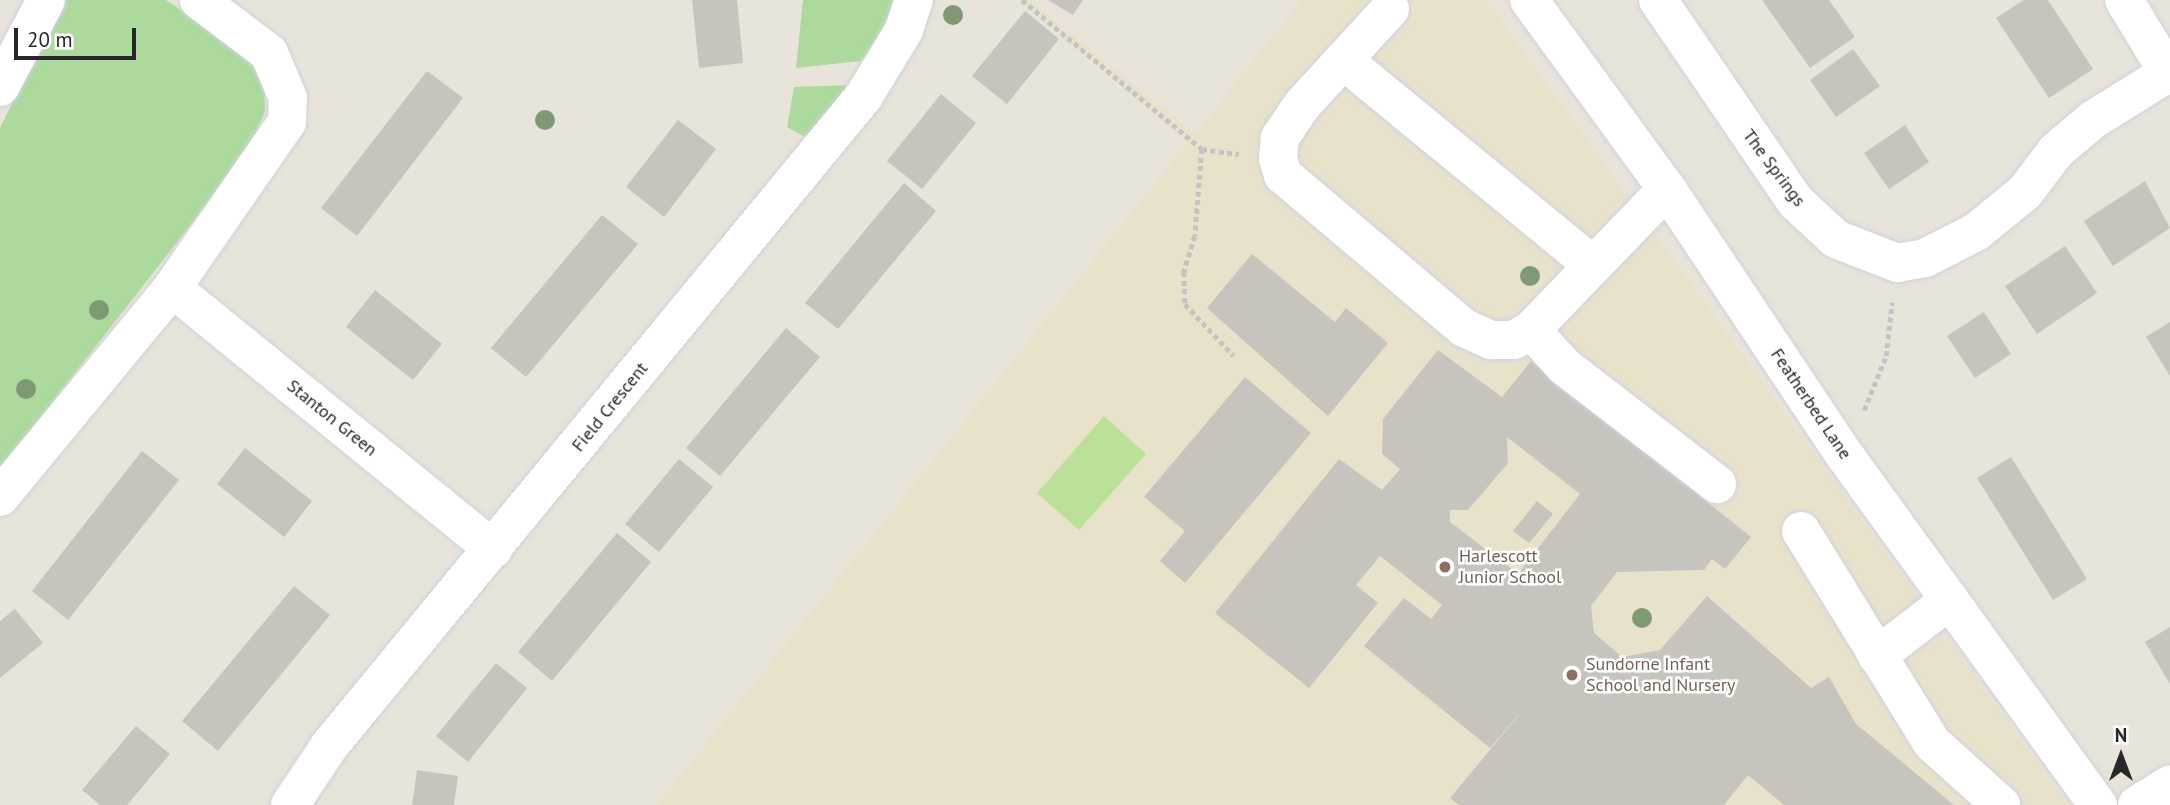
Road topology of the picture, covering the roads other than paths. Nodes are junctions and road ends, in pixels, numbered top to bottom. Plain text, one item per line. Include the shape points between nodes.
1 (46, 0) edge
2 (199, 0) edge
3 (914, 0) edge
4 (1529, 0) edge
5 (1658, 0) edge
6 (2124, 0) edge
7 (1390, 9) dead end
8 (1343, 60) junction
9 (2169, 74) edge
10 (0, 87) edge
11 (1667, 190) junction
12 (1591, 264) junction
13 (172, 288) junction
14 (1531, 330) junction
15 (1717, 484) dead end
16 (0, 497) edge
17 (1801, 531) dead end
18 (493, 549) junction
19 (1950, 600) junction
20 (1877, 656) junction
21 (2170, 784) edge
22 (2085, 800) edge
23 (290, 805) edge
24 (2001, 805) edge
25 (2137, 805) edge

1 - 10 street
2 - 13 street via 270,53 288,98 287,122
3 - 18 street, Field Crescent via 904,30 864,96
4 - 11 street, Featherbed Lane
5 - 9 street, The Springs via 1796,202 1836,239 1897,263 1925,258 1976,232 2025,192 2057,150 2085,127
6 - 9 street
7 - 8 street
8 - 12 street
8 - 14 street via 1280,138 1283,174 1464,328 1491,340 1514,340
11 - 12 street
11 - 19 street, Featherbed Lane via 1846,457
12 - 14 street
13 - 16 street
13 - 18 street, Stanton Green
14 - 15 street via 1566,367
17 - 20 street
18 - 23 street, Field Crescent via 330,745
19 - 20 street
19 - 22 street, Featherbed Lane
20 - 24 street via 1932,743
21 - 25 street

